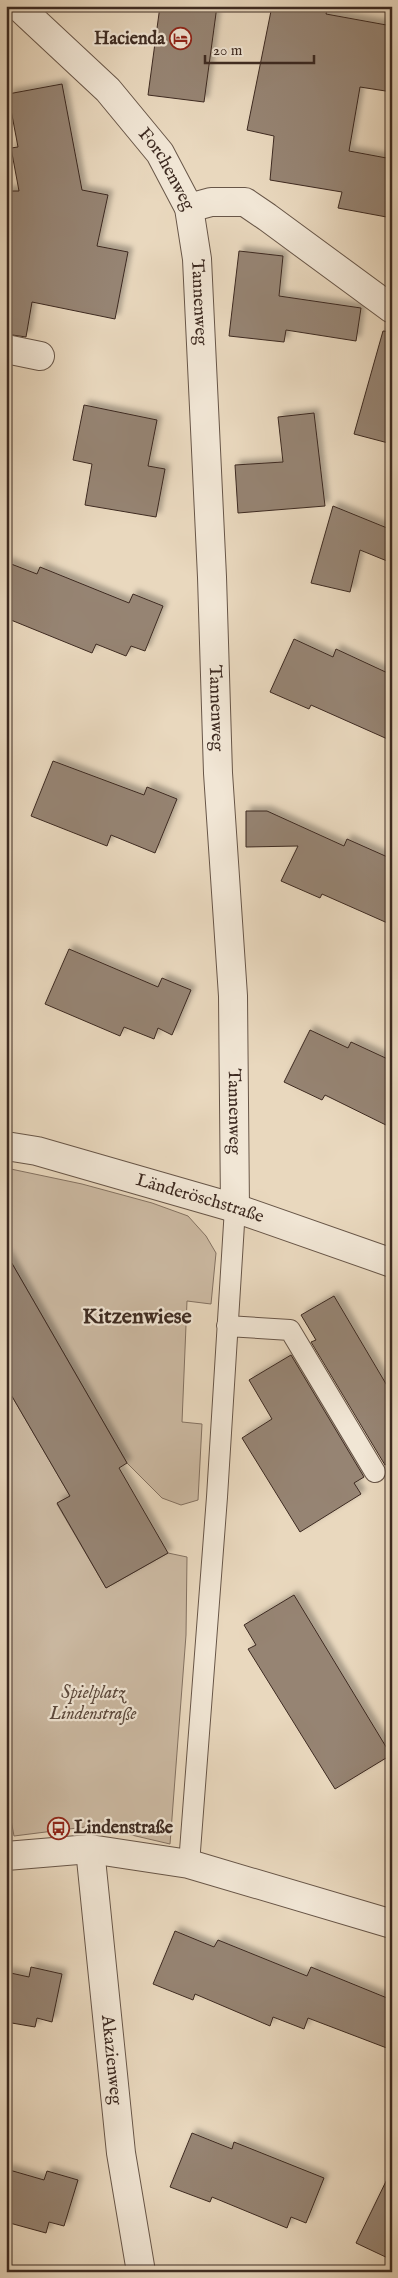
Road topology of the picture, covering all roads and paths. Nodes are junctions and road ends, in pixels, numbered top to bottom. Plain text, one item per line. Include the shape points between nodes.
1 (18, 6) edge
2 (189, 208) junction
3 (392, 309) edge
4 (6, 349) edge
5 (40, 356) dead end
6 (6, 1146) edge
7 (235, 1208) junction
8 (392, 1263) edge
9 (227, 1326) junction
10 (375, 1472) dead end
11 (90, 1849) junction
12 (6, 1856) edge
13 (189, 1864) junction
14 (392, 1924) edge
15 (141, 2272) edge

1 - 2 street, Forchenweg via 108,90 160,153
2 - 3 street, Forchenweg via 211,202 245,202
2 - 7 street, Tannenweg via 197,259 218,773 233,996
4 - 5 street
6 - 7 street, Länderöschstraße via 37,1151
7 - 8 street, Länderöschstraße
7 - 9 lane
9 - 10 lane via 290,1330
9 - 13 lane via 217,1506
11 - 12 street
11 - 13 street
11 - 15 street, Akazienweg via 121,2153
13 - 14 street

